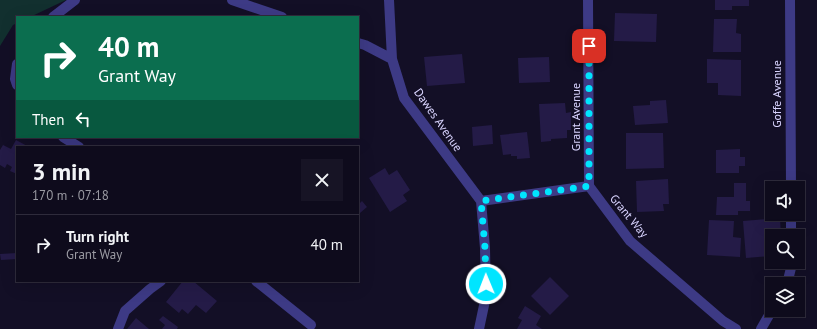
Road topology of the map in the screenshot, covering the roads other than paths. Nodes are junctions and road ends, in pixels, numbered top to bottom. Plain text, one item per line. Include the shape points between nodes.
1 (75, 0) edge
2 (232, 0) edge
3 (389, 0) edge
4 (588, 0) edge
5 (790, 0) edge
6 (54, 16) edge
7 (279, 16) edge
8 (359, 43) edge
9 (392, 59) junction
10 (65, 138) edge
11 (77, 146) edge
12 (791, 181) edge
13 (589, 186) junction
14 (481, 201) junction
15 (257, 282) edge
16 (149, 285) edge
17 (768, 317) edge
18 (311, 325) dead end
19 (118, 329) edge
20 (479, 329) edge
21 (736, 329) edge
22 (761, 329) edge

1 - 6 street
2 - 7 street
3 - 9 street, Dawes Avenue
4 - 13 street, Grant Avenue
5 - 12 street, Goffe Avenue
8 - 9 street
9 - 14 street, Dawes Avenue via 404,98
10 - 11 street
13 - 14 street
13 - 21 street, Grant Way via 630,240 723,321
14 - 20 street via 486,296
15 - 18 street
16 - 19 street via 125,311
17 - 22 street

